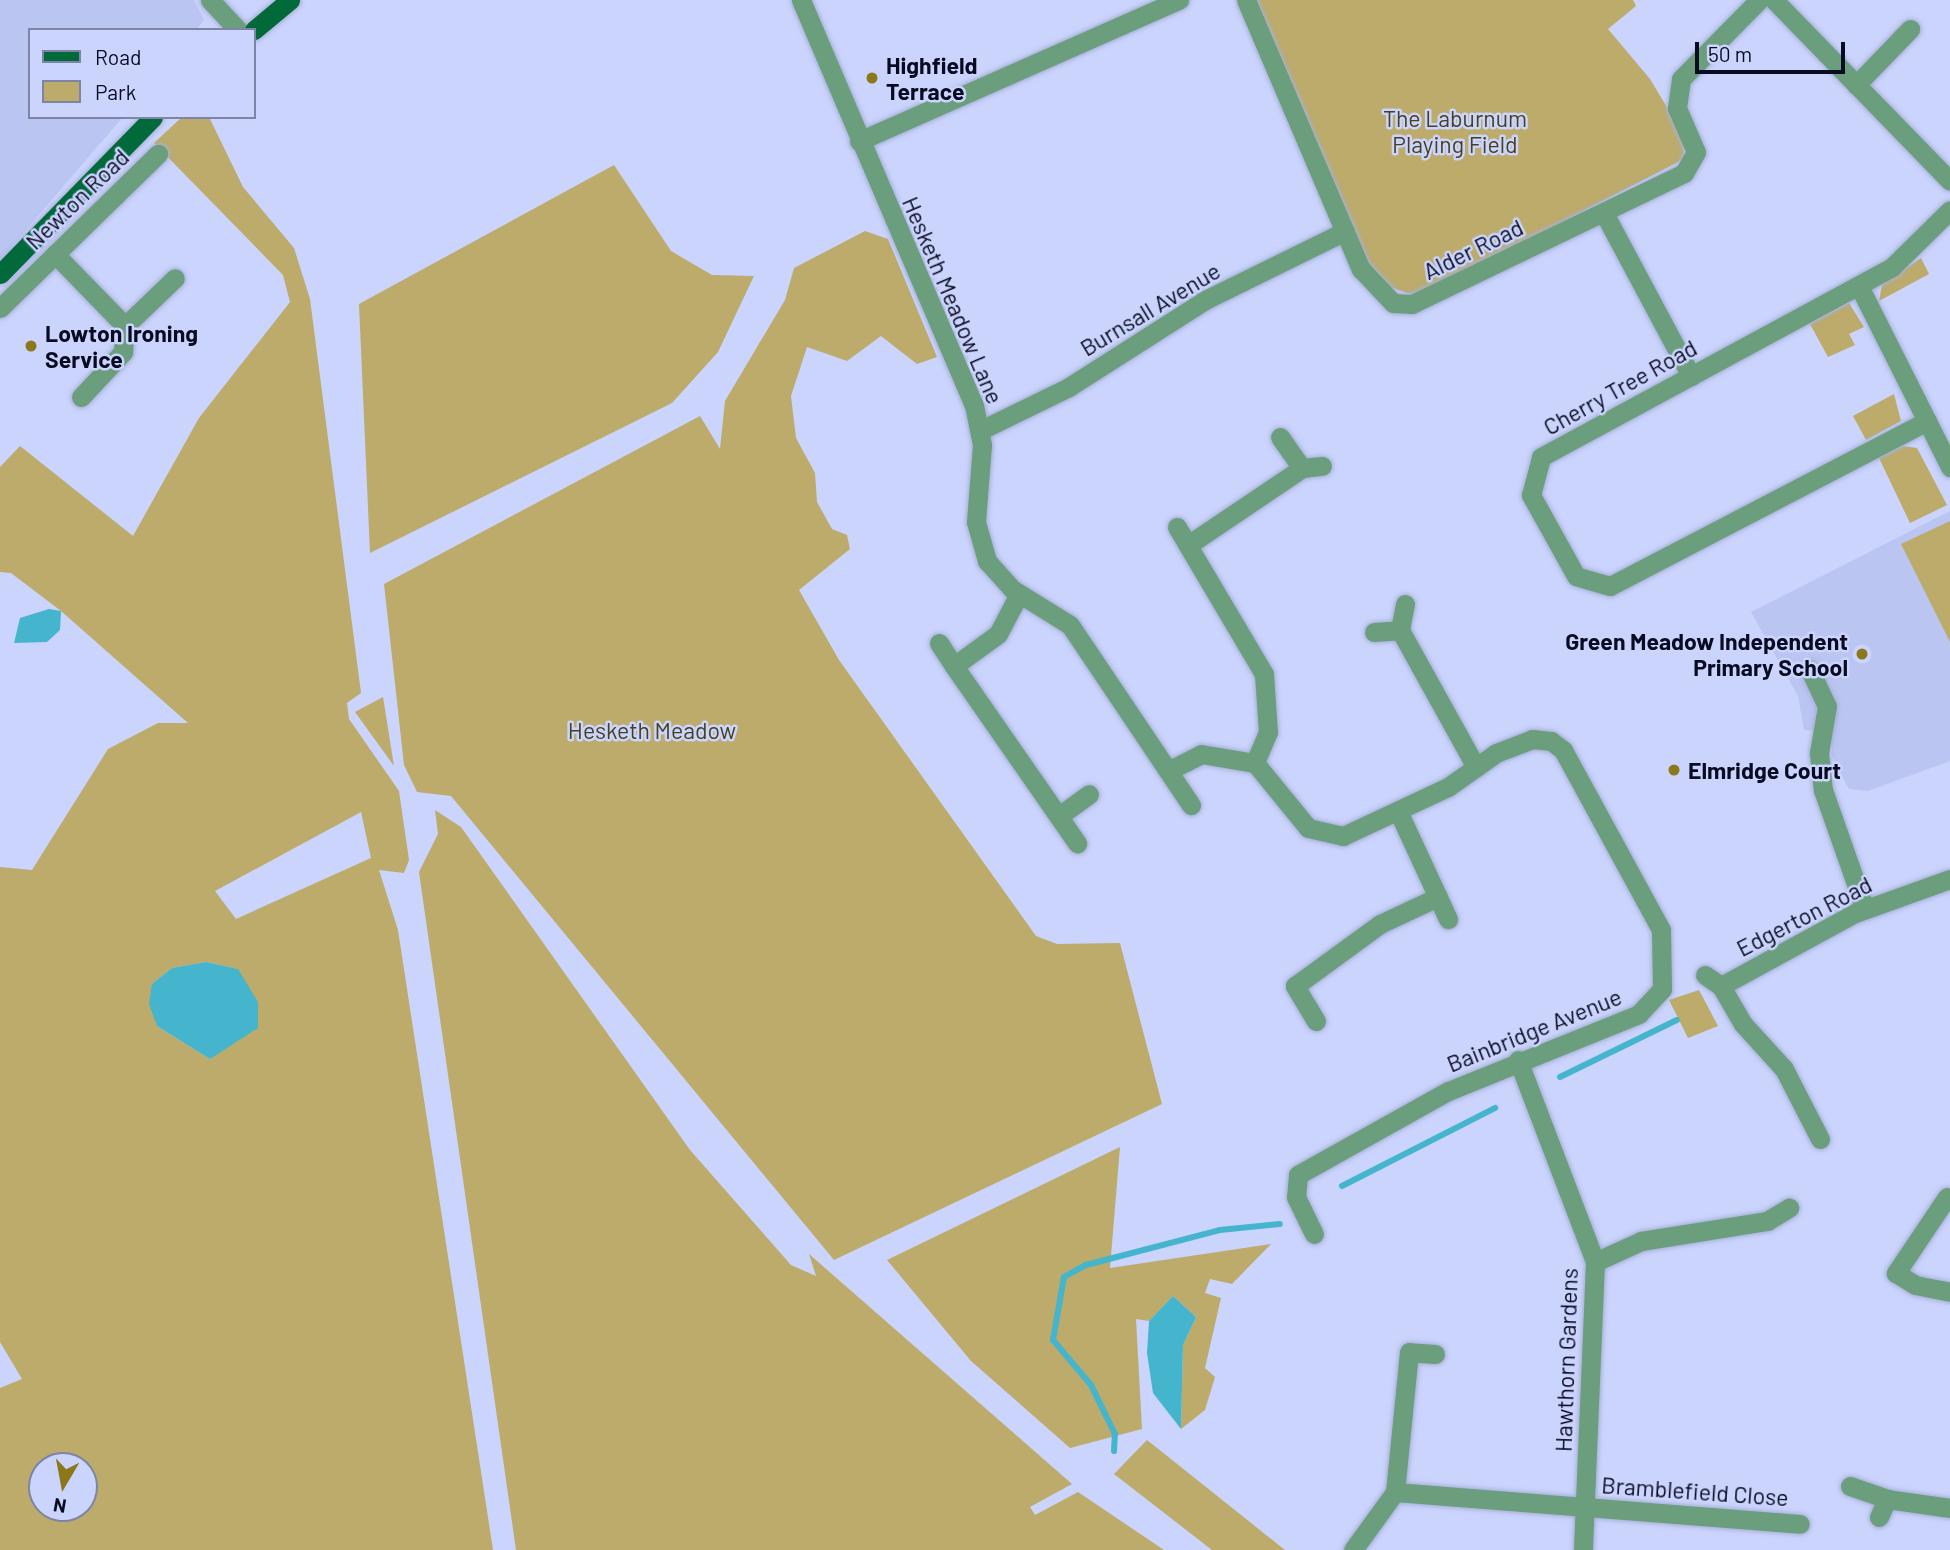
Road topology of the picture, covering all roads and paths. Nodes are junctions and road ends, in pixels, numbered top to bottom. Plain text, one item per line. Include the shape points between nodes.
1 (210, 0) edge
2 (290, 0) edge
3 (801, 0) edge
4 (1179, 0) edge
5 (1246, 0) edge
6 (1759, 0) edge
7 (1774, 0) edge
8 (236, 28) edge
9 (256, 28) edge
10 (1909, 29) dead end
11 (1856, 85) junction
12 (151, 119) edge
13 (859, 141) junction
14 (158, 154) dead end
15 (1950, 181) edge
16 (1950, 210) edge
17 (1604, 213) junction
18 (1345, 231) junction
19 (55, 254) junction
20 (0, 274) edge
21 (175, 278) dead end
22 (1859, 286) junction
23 (0, 308) edge
24 (125, 326) junction
25 (1691, 376) junction
26 (81, 397) dead end
27 (1927, 421) junction
28 (981, 430) junction
29 (1280, 437) dead end
30 (1950, 467) edge
31 (1177, 527) dead end
32 (1188, 545) junction
33 (1019, 594) junction
34 (1405, 604) dead end
35 (1400, 630) junction
36 (1374, 632) dead end
37 (939, 643) dead end
38 (954, 666) junction
39 (1810, 670) dead end
40 (1255, 763) junction
41 (1476, 767) junction
42 (1168, 771) junction
43 (1089, 794) dead end
44 (1191, 804) dead end
45 (1399, 813) junction
46 (1059, 816) junction
47 (1077, 843) dead end
48 (1950, 879) edge
49 (1438, 897) junction
50 (1865, 909) junction
51 (1448, 919) dead end
52 (1316, 1021) dead end
53 (1518, 1060) junction
54 (1820, 1139) dead end
55 (1947, 1197) dead end
56 (1789, 1208) dead end
57 (1314, 1234) dead end
58 (1595, 1262) junction
59 (1950, 1292) edge
60 (1435, 1354) dead end
61 (1850, 1486) dead end
62 (1395, 1492) junction
63 (1586, 1507) junction
64 (1950, 1507) edge
65 (1800, 1524) dead end
66 (1353, 1550) edge
67 (1583, 1550) edge

1 - 8 street
2 - 9 main road
3 - 13 street, Hesketh Meadow Lane
4 - 13 street
5 - 18 street, Alder Road
6 - 17 street, Alder Road via 1678,88 1676,108 1695,141 1693,163
7 - 11 street
10 - 11 street
11 - 15 street
12 - 20 main road, Newton Road
13 - 28 street, Hesketh Meadow Lane
14 - 19 street, Newton Road
16 - 22 street, Cherry Tree Road via 1912,251
17 - 18 street, Alder Road via 1412,304 1393,303 1377,292
17 - 25 street
18 - 28 street, Burnsall Avenue via 1205,300 1069,387
19 - 23 street, Newton Road
19 - 24 street
21 - 24 street
22 - 25 street, Cherry Tree Road
22 - 27 street
24 - 26 street via 123,352
25 - 27 street, Cherry Tree Road via 1541,457 1534,469 1531,495 1586,583 1610,586
27 - 30 street
28 - 33 street, Hesketh Meadow Lane via 977,535 995,573
29 - 32 street via 1312,467
31 - 32 street
32 - 40 street via 1264,674 1268,732
33 - 38 street via 998,634
33 - 42 street, Hesketh Meadow Lane via 1070,625
34 - 35 street
35 - 36 street
35 - 41 street
37 - 38 street
38 - 46 street
39 - 50 street via 1827,706 1819,753 1823,790
40 - 42 street via 1201,754
40 - 45 street, Bainbridge Avenue via 1308,828 1323,836 1361,831
41 - 45 street, Bainbridge Avenue
41 - 53 street, Bainbridge Avenue via 1532,740 1563,750 1647,898 1665,959 1662,989 1639,1014
42 - 44 street, Hesketh Meadow Lane
43 - 46 street
45 - 49 street
46 - 47 street
48 - 50 street, Edgerton Road
49 - 51 street
49 - 52 street via 1380,924 1289,981
50 - 54 street, Edgerton Road via 1713,980 1743,1024 1784,1069
53 - 57 street, Bainbridge Avenue via 1298,1175 1296,1197
53 - 58 street, Hawthorn Gardens
55 - 59 street via 1896,1273 1915,1286
56 - 58 street via 1767,1221 1641,1241
58 - 63 street, Hawthorn Gardens
60 - 62 street via 1409,1352
61 - 64 street via 1883,1508
62 - 63 street, Bramblefield Close
62 - 66 street
63 - 65 street, Bramblefield Close
63 - 67 street, Hawthorn Gardens

